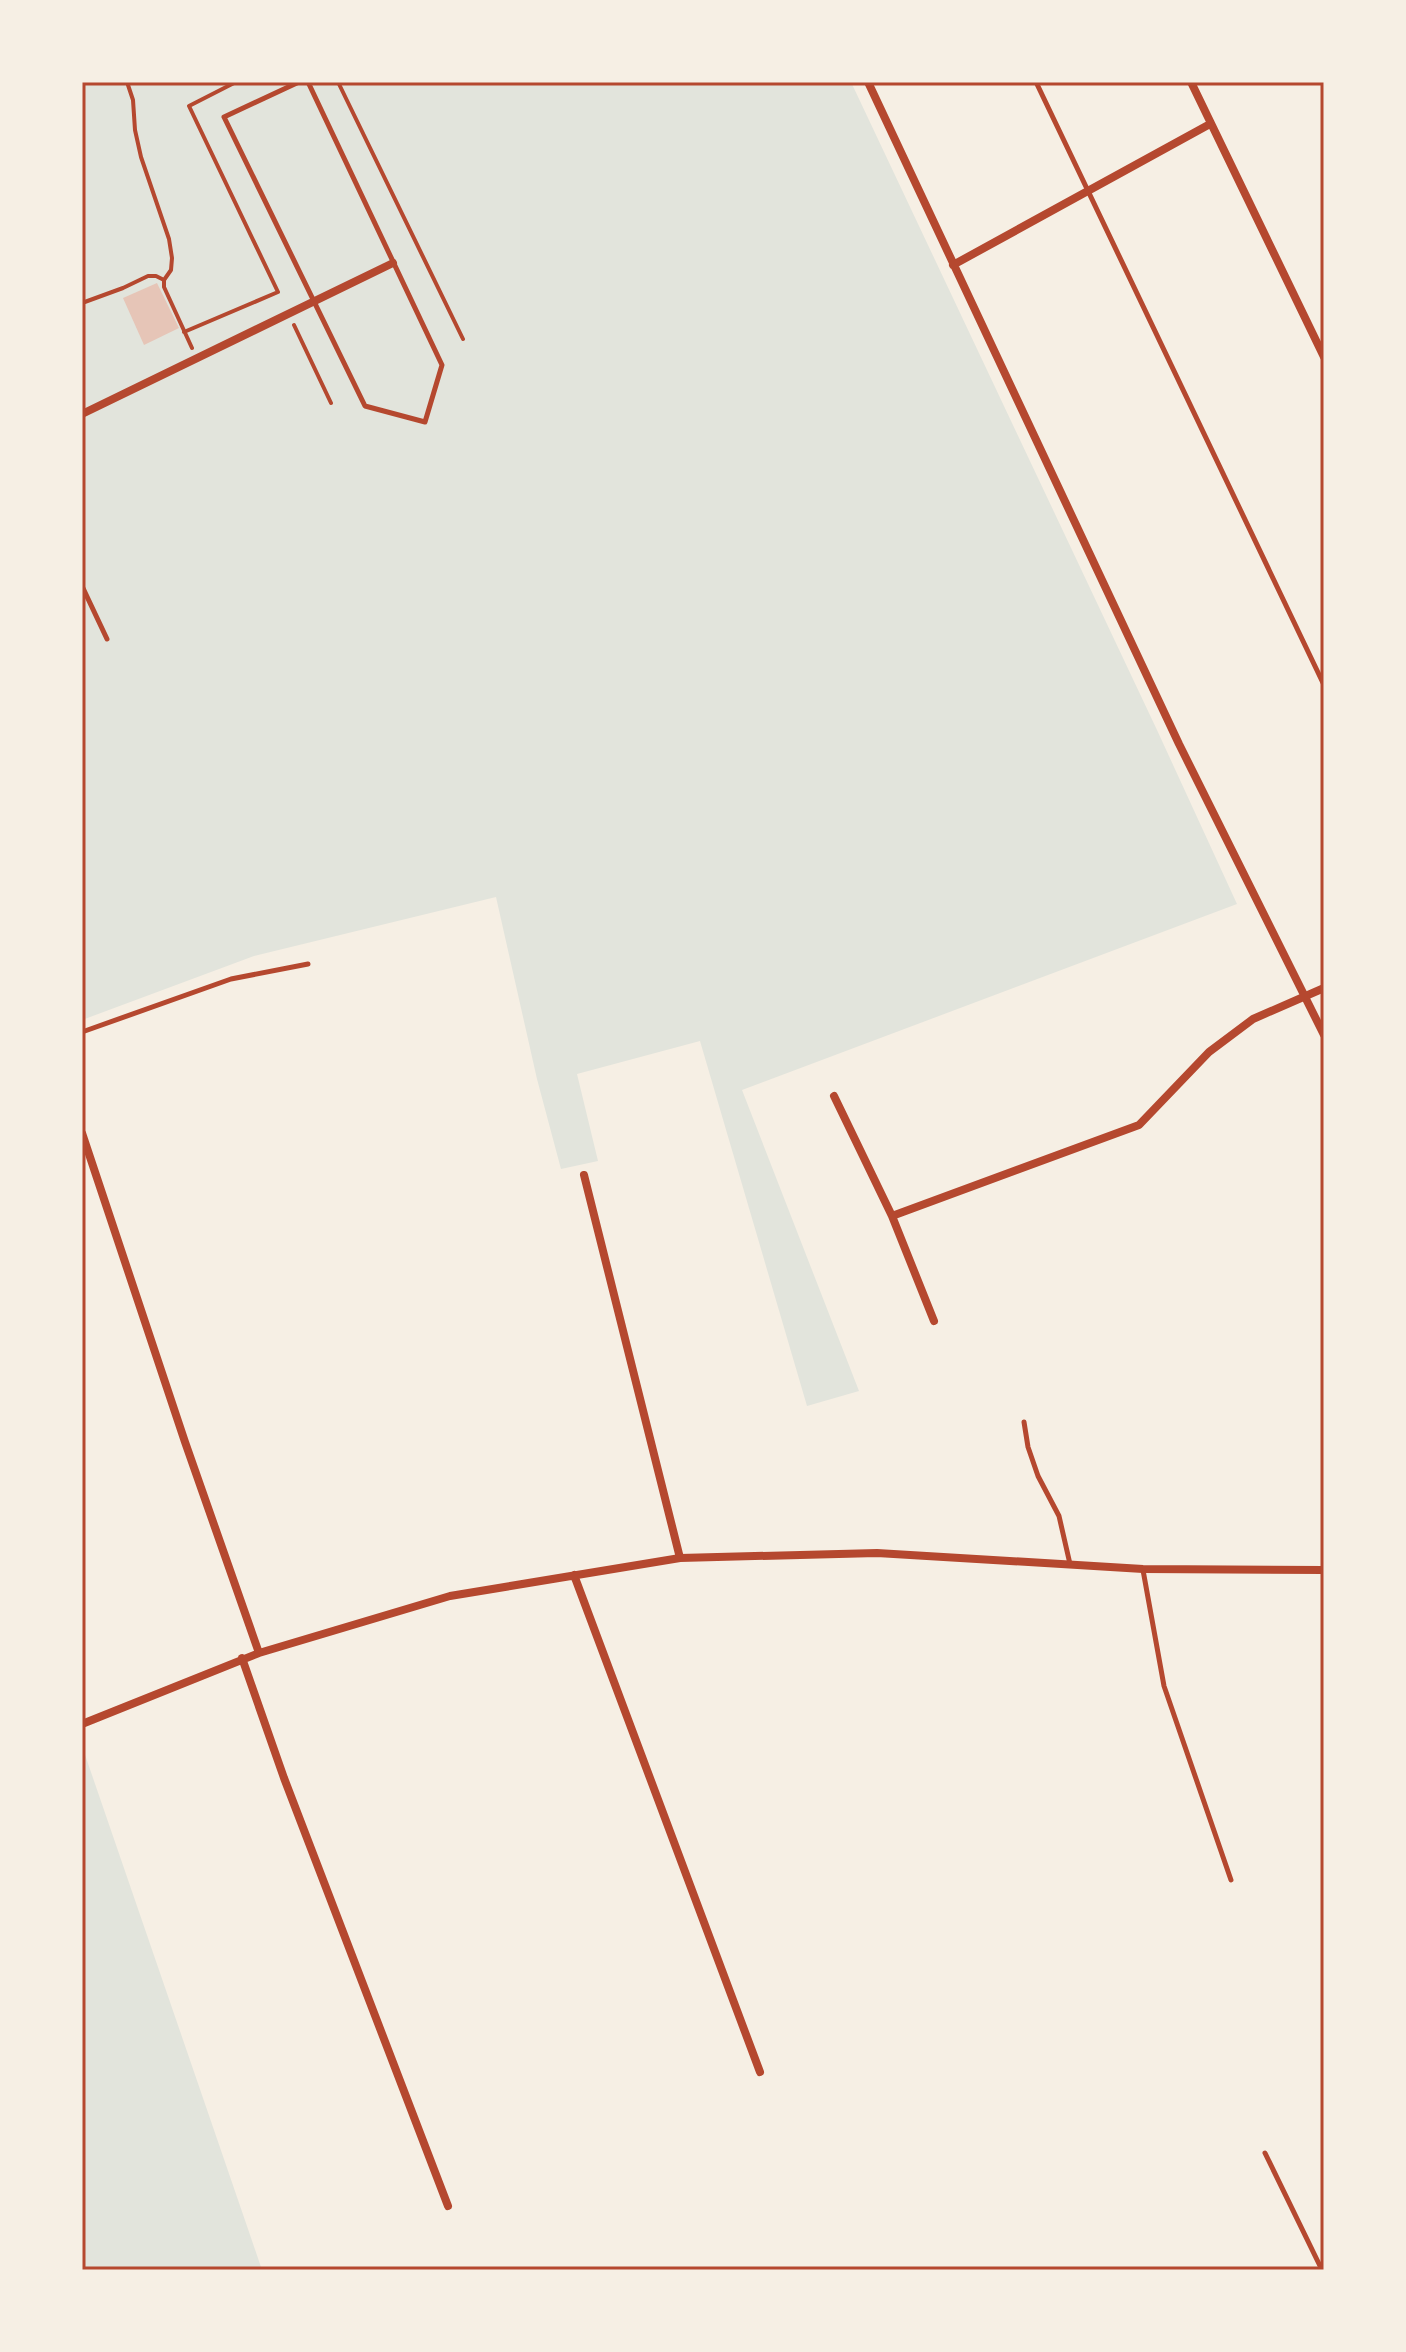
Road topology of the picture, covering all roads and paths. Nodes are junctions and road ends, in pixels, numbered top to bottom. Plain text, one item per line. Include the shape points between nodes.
1 (127, 82) edge
2 (236, 82) edge
3 (299, 82) edge
4 (308, 82) edge
5 (338, 82) edge
6 (868, 82) edge
7 (1036, 82) edge
8 (1191, 82) edge
9 (1210, 124) junction
10 (1088, 191) junction
11 (393, 263) junction
12 (953, 265) junction
13 (164, 280) junction
14 (278, 292) junction
15 (313, 301) junction
16 (82, 303) edge
17 (288, 314) junction
18 (184, 332) junction
19 (463, 339) dead end
20 (1324, 357) edge
21 (196, 358) junction
22 (331, 403) dead end
23 (82, 414) edge
24 (82, 586) edge
25 (107, 639) dead end
26 (1324, 685) edge
27 (308, 964) dead end
28 (1324, 988) edge
29 (1305, 995) junction
30 (82, 1032) edge
31 (1324, 1035) edge
32 (834, 1096) dead end
33 (82, 1133) edge
34 (584, 1175) dead end
35 (892, 1216) junction
36 (934, 1321) dead end
37 (1024, 1422) dead end
38 (680, 1558) junction
39 (1070, 1564) junction
40 (1143, 1569) junction
41 (1324, 1570) edge
42 (574, 1575) junction
43 (259, 1653) junction
44 (242, 1658) junction
45 (82, 1724) edge
46 (1231, 1880) dead end
47 (760, 2072) dead end
48 (1265, 2153) dead end
49 (448, 2206) dead end
50 (1322, 2270) edge

1 - 13 path via 141,157 172,258
2 - 14 path via 189,106
3 - 15 lane via 224,117
4 - 11 lane
5 - 19 path
6 - 12 street
7 - 10 lane
8 - 9 street
9 - 10 street
9 - 20 street
10 - 12 street
10 - 26 lane
11 - 15 street
11 - 15 lane via 442,365 425,422 365,406
12 - 29 street via 1179,744
13 - 16 path via 148,276
13 - 18 path
14 - 17 path
14 - 18 path
15 - 17 street
17 - 21 street
17 - 22 path
18 - 21 path
21 - 23 street
24 - 25 lane
27 - 30 lane via 231,979
28 - 29 street
29 - 31 street
29 - 35 street via 1253,1019 1209,1052 1139,1125
32 - 35 street
33 - 43 street
34 - 38 street
35 - 36 street
37 - 39 lane via 1038,1476 1059,1516
38 - 39 street via 877,1553
38 - 42 street
39 - 40 street
40 - 41 street
40 - 46 lane via 1164,1686
42 - 43 street via 450,1596
42 - 47 street
43 - 44 street
44 - 45 street
44 - 49 street
48 - 50 lane

